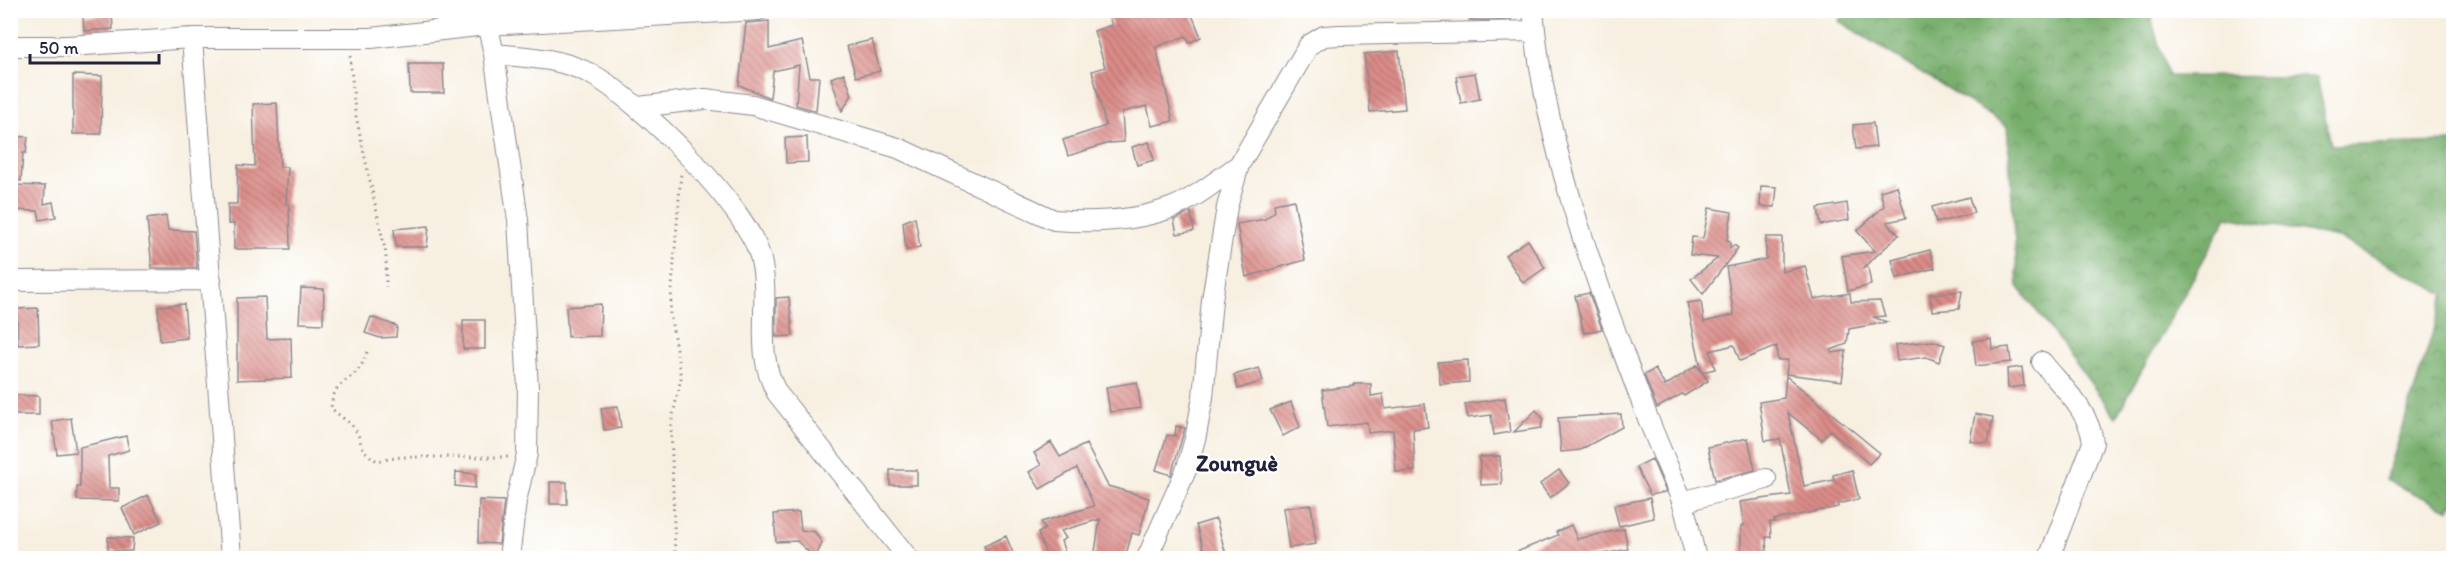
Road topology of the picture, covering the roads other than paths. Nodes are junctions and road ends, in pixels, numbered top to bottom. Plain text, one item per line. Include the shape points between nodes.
1 (759, 10) edge
2 (1533, 10) edge
3 (485, 18) edge
4 (1534, 31) junction
5 (192, 39) junction
6 (10, 46) edge
7 (494, 54) junction
8 (639, 107) junction
9 (1239, 165) junction
10 (212, 280) junction
11 (10, 281) edge
12 (2042, 363) dead end
13 (1767, 479) dead end
14 (1682, 502) junction
15 (231, 558) edge
16 (509, 558) edge
17 (908, 558) edge
18 (1147, 558) edge
19 (1696, 558) edge
20 (2049, 558) edge

1 - 3 street
2 - 4 street
3 - 5 street via 371,38
3 - 7 street
4 - 9 street via 1340,35 1316,39
4 - 14 street via 1542,92 1574,205 1613,325
5 - 6 street
5 - 10 street
7 - 8 street via 551,59 590,73
7 - 16 street via 518,219 528,388 526,459
8 - 9 street via 705,99 753,105 898,148 1054,220 1138,217 1170,208
8 - 17 street via 729,203 756,243 762,260 764,358 768,377
9 - 18 street via 1227,207 1212,300 1196,435 1187,468
10 - 11 street
10 - 15 street
12 - 20 street via 2082,412 2091,428 2093,443
13 - 14 street
14 - 19 street

